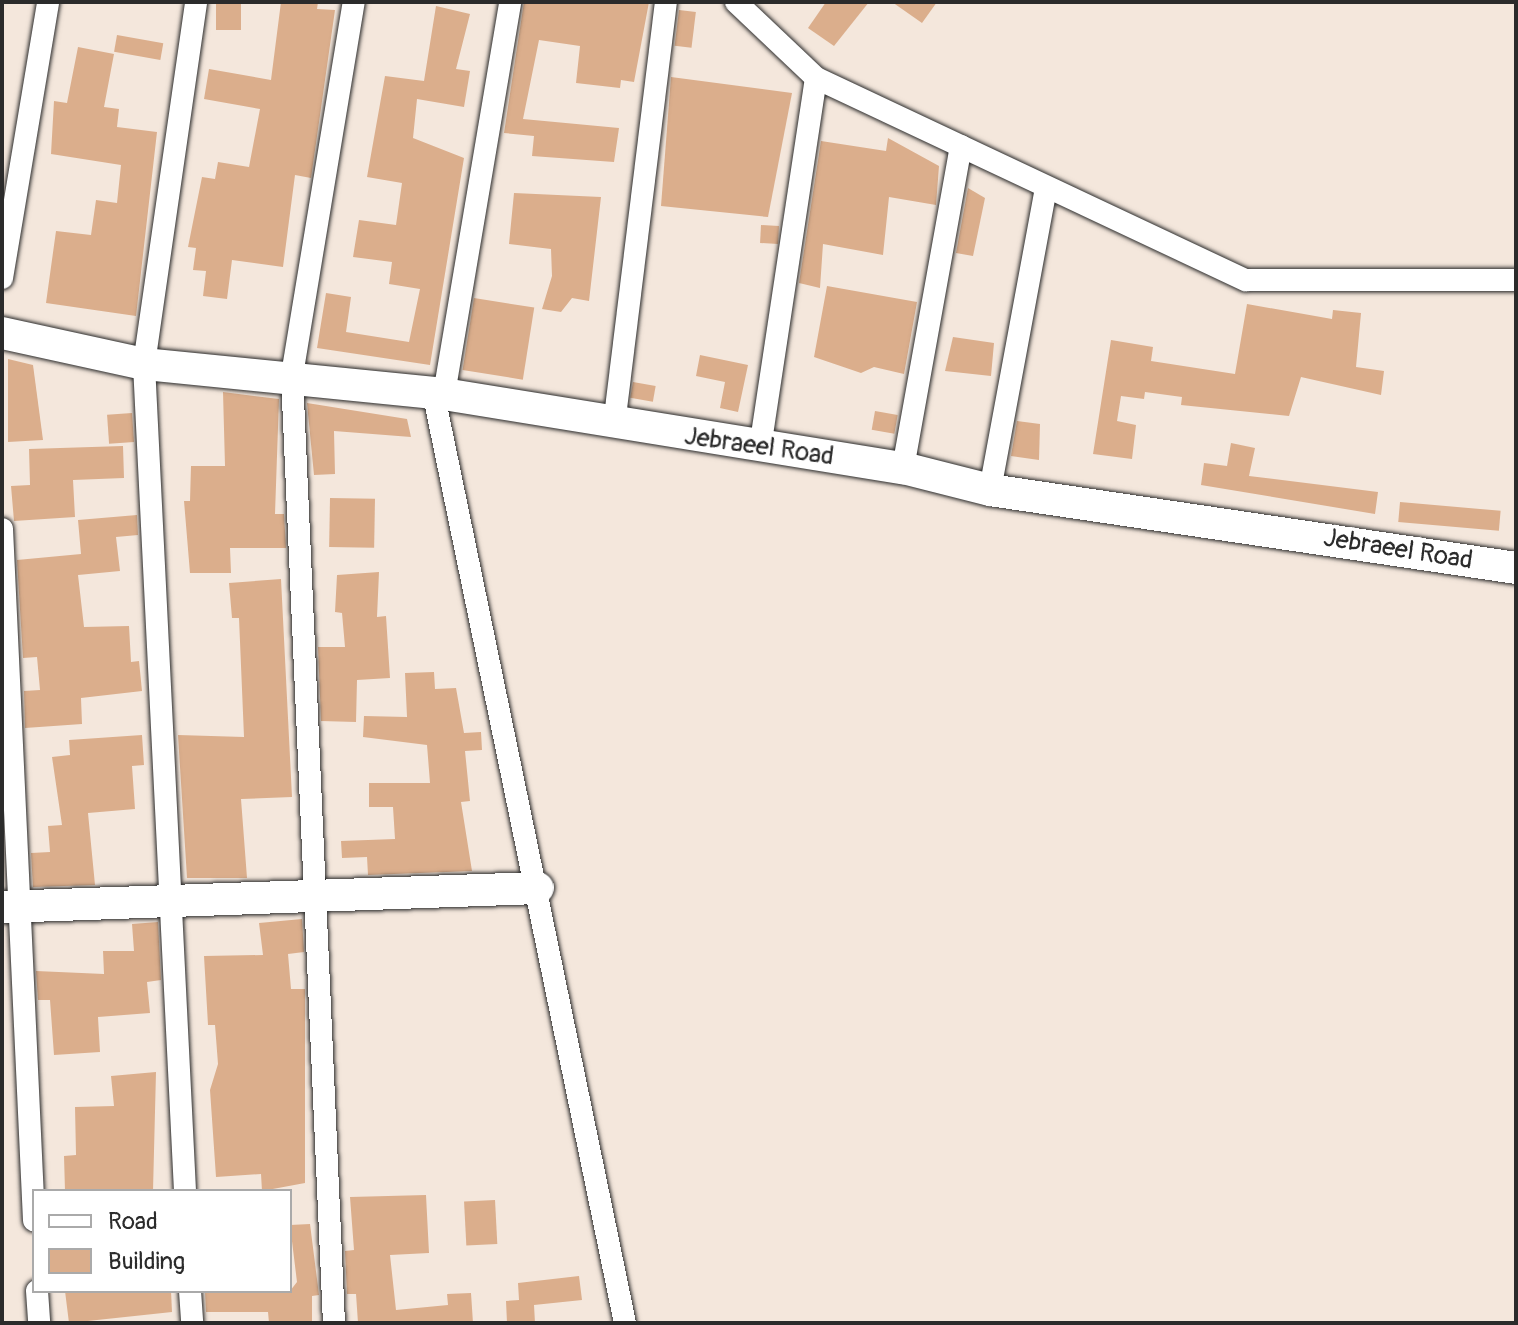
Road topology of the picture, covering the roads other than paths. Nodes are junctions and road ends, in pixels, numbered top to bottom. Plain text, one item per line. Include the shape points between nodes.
1 (48, 2) edge
2 (196, 2) edge
3 (354, 2) edge
4 (510, 2) edge
5 (666, 2) edge
6 (736, 2) edge
7 (816, 78) junction
8 (961, 146) junction
9 (1046, 188) junction
10 (2, 278) edge
11 (1516, 280) edge
12 (2, 333) edge
13 (144, 364) junction
14 (292, 375) junction
15 (439, 395) junction
16 (614, 425) junction
17 (760, 448) junction
18 (903, 468) junction
19 (990, 490) junction
20 (2, 529) edge
21 (1516, 568) edge
22 (538, 888) junction
23 (317, 893) junction
24 (171, 898) junction
25 (10, 906) edge
26 (185, 1189) edge
27 (32, 1194) edge
28 (37, 1293) edge
29 (190, 1293) edge
30 (39, 1323) edge
31 (192, 1323) edge
32 (334, 1323) edge
33 (625, 1323) edge

1 - 10 street
2 - 13 street
3 - 14 street
4 - 15 street
5 - 16 street
6 - 7 street
7 - 8 street
7 - 17 street
8 - 9 street
8 - 18 street
9 - 11 street via 1246,280
9 - 19 street
12 - 13 main road, Jebraeel Road
13 - 14 main road, Jebraeel Road
13 - 24 street
14 - 15 main road, Jebraeel Road
14 - 23 street
15 - 16 main road, Jebraeel Road
15 - 22 street
16 - 17 main road, Jebraeel Road
17 - 18 main road, Jebraeel Road
18 - 19 main road, Jebraeel Road
19 - 21 main road, Jebraeel Road
20 - 25 street
22 - 23 main road
22 - 33 street
23 - 24 main road
23 - 32 street
24 - 25 main road
24 - 26 street
25 - 27 street
28 - 30 street
29 - 31 street

